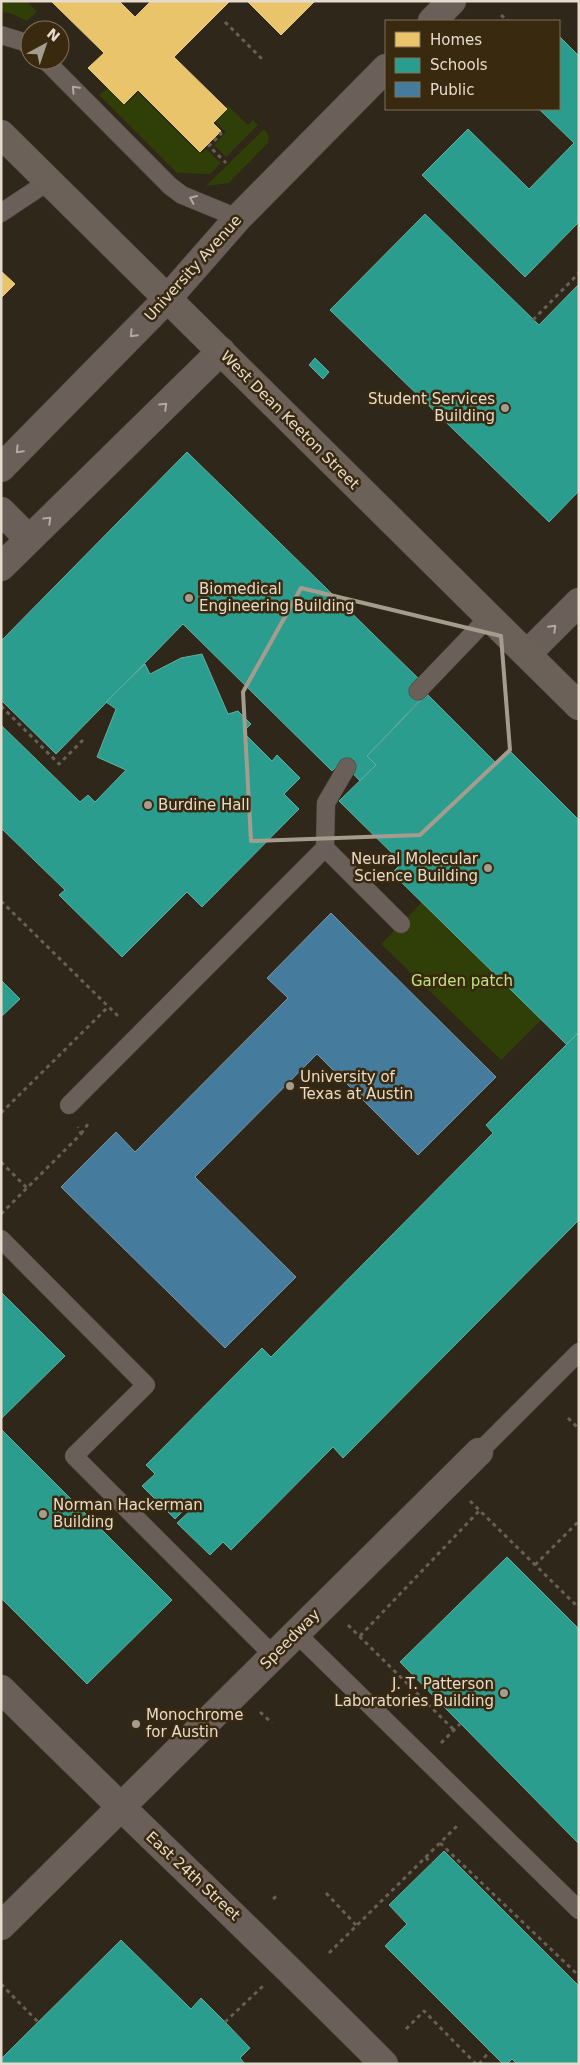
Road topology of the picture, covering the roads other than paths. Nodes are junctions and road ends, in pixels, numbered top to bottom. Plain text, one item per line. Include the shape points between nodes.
1 (452, 1) edge
2 (433, 20) edge
3 (1, 35) edge
4 (20, 41) edge
5 (385, 69) edge
6 (55, 70) edge
7 (1, 134) edge
8 (49, 181) junction
9 (1, 213) edge
10 (238, 218) junction
11 (167, 299) junction
12 (221, 351) junction
13 (1, 468) edge
14 (1, 511) edge
15 (29, 539) junction
16 (1, 567) edge
17 (579, 602) edge
18 (489, 616) junction
19 (527, 654) junction
20 (418, 691) dead end
21 (579, 706) edge
22 (347, 767) dead end
23 (324, 848) junction
24 (401, 924) dead end
25 (69, 1106) dead end
26 (1, 1239) edge
27 (579, 1352) edge
28 (479, 1452) joint
29 (296, 1633) junction
30 (273, 1655) junction
31 (1, 1689) edge
32 (120, 1808) junction
33 (579, 1910) edge
34 (1, 1926) edge
35 (384, 2064) edge

1 - 2 street
3 - 4 lane
5 - 10 street, University Avenue
10 -> 6 lane via 182,195 170,186
7 - 8 main road, West Dean Keeton Street
8 - 9 lane
8 - 11 main road, West Dean Keeton Street
10 - 11 street, University Avenue
11 - 12 main road, West Dean Keeton Street
11 -> 13 street, University Avenue
15 -> 12 street
12 - 18 main road, West Dean Keeton Street
14 - 15 street
15 - 16 street
19 -> 17 street
18 - 19 main road, West Dean Keeton Street
18 - 20 lane
19 - 21 main road, West Dean Keeton Street
22 - 23 lane via 326,803
23 - 24 lane
23 - 25 lane
26 - 30 lane via 146,1384 74,1456
27 - 28 lane, Speedway
28 - 29 street, Speedway
29 - 30 street, Speedway
29 - 33 lane
30 - 32 street, Speedway
31 - 32 street, East 24th Street
32 - 34 street, Speedway
32 - 35 street, East 24th Street

